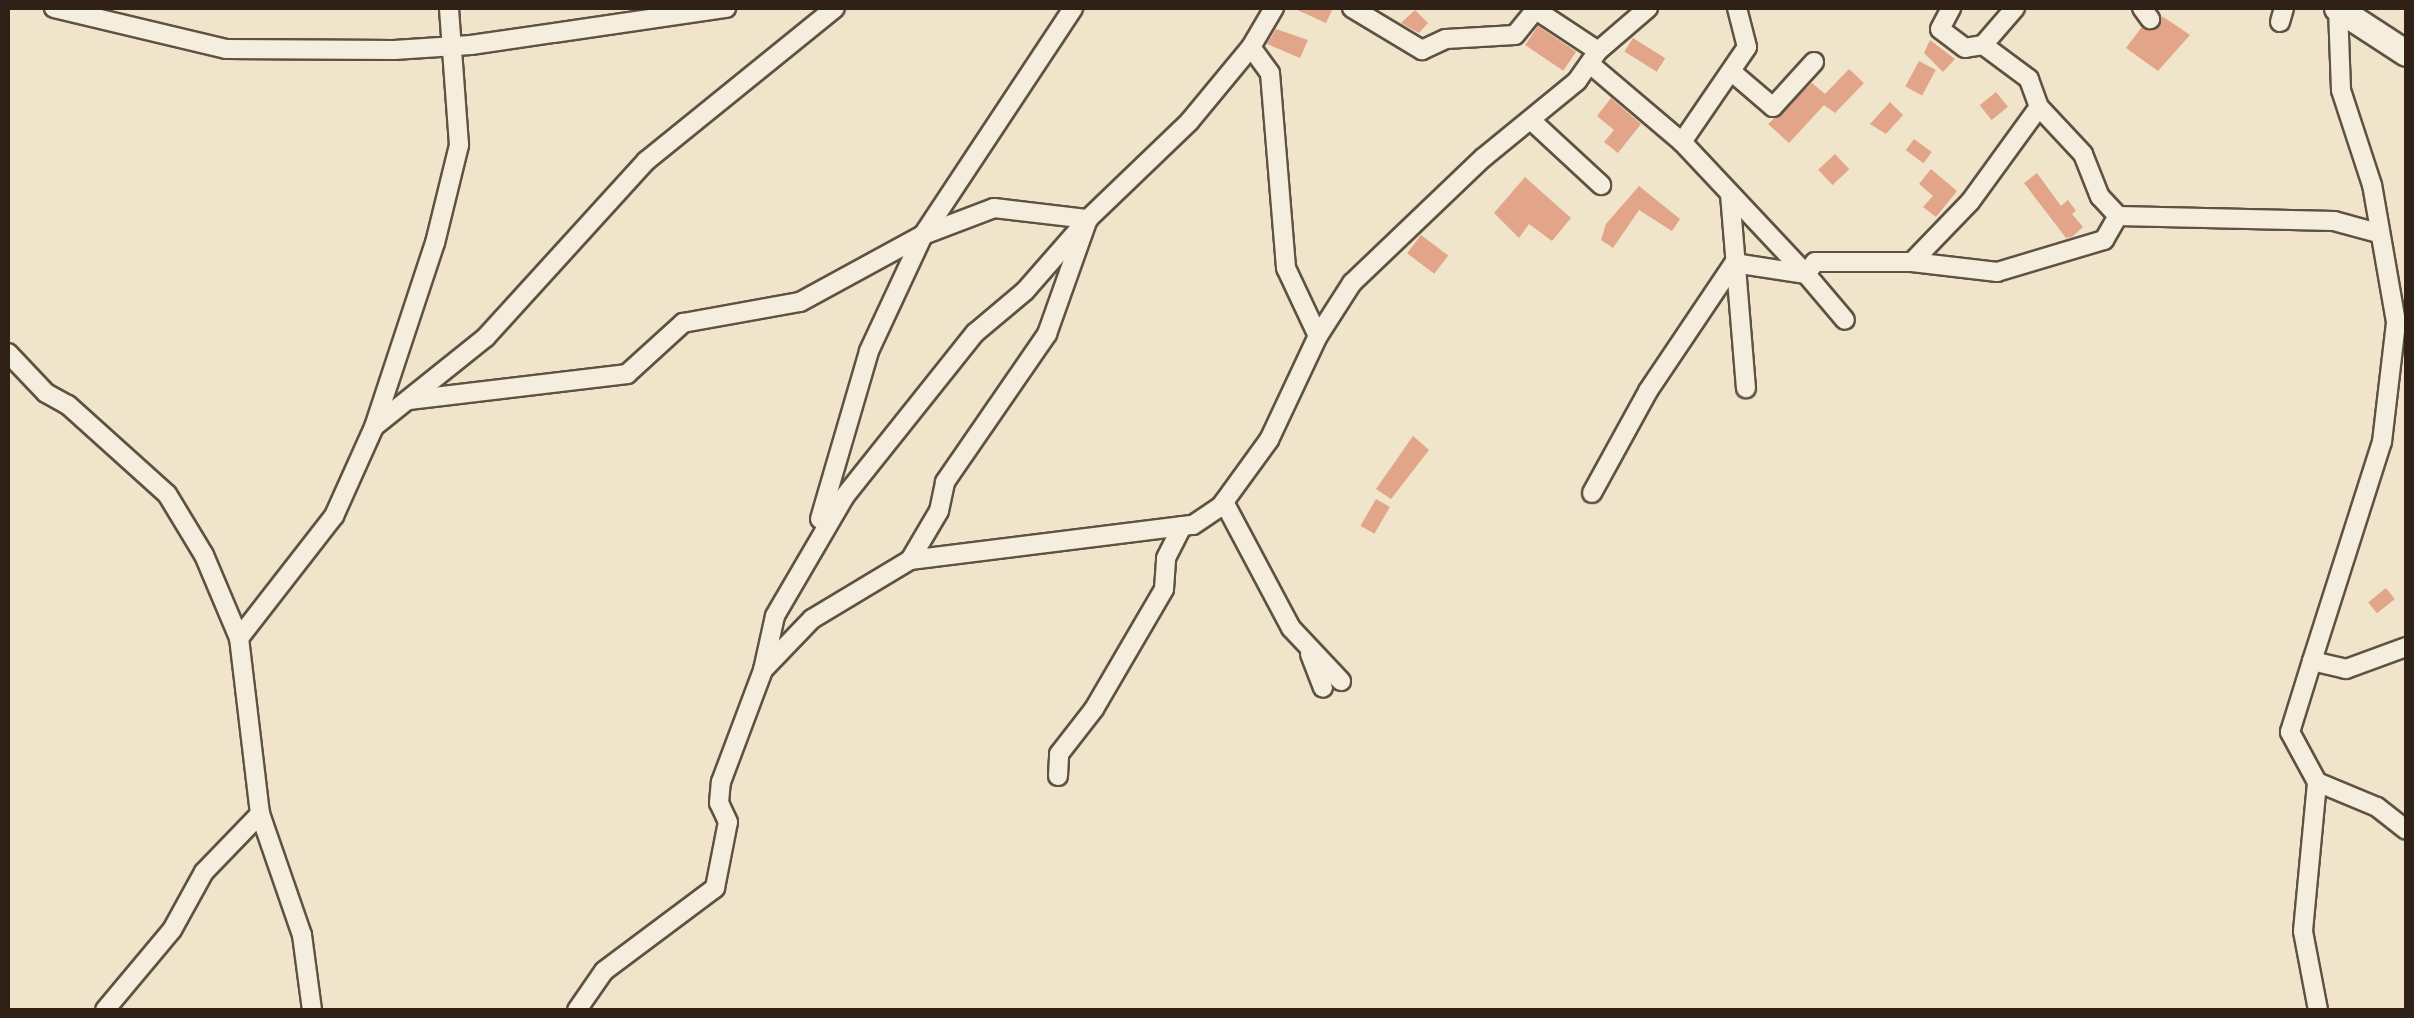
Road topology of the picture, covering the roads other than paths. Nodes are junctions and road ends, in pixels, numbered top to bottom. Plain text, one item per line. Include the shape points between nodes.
1 (54, 8) edge
2 (449, 8) edge
3 (726, 8) edge
4 (835, 8) edge
5 (1072, 8) edge
6 (1274, 8) edge
7 (1352, 8) edge
8 (1648, 8) edge
9 (1737, 8) edge
10 (1951, 8) edge
11 (2015, 8) edge
12 (2338, 8) edge
13 (1536, 9) edge
14 (454, 46) junction
15 (1983, 46) junction
16 (1251, 47) junction
17 (2406, 53) edge
18 (1594, 58) junction
19 (1814, 62) dead end
20 (1732, 72) junction
21 (2039, 107) junction
22 (1533, 122) junction
23 (1682, 142) junction
24 (1601, 185) dead end
25 (1730, 194) junction
26 (2118, 216) junction
27 (1088, 220) junction
28 (2378, 232) junction
29 (923, 236) junction
30 (1912, 262) junction
31 (1734, 263) junction
32 (1806, 274) junction
33 (1845, 320) dead end
34 (1318, 336) junction
35 (8, 353) edge
36 (1746, 388) dead end
37 (409, 400) junction
38 (374, 427) junction
39 (1592, 493) dead end
40 (1224, 502) junction
41 (1182, 526) junction
42 (808, 552) junction
43 (910, 560) junction
44 (239, 638) junction
45 (1306, 644) junction
46 (2406, 647) edge
47 (2312, 662) junction
48 (763, 670) junction
49 (1342, 681) dead end
50 (1323, 688) dead end
51 (1058, 776) dead end
52 (2316, 782) junction
53 (260, 814) junction
54 (2406, 830) edge
55 (105, 1010) edge
56 (312, 1010) edge
57 (577, 1010) edge
58 (2318, 1010) edge

1 - 14 street via 226,49
2 - 14 street
3 - 14 street
4 - 37 street via 646,161 486,337
5 - 29 street
6 - 16 street
7 - 13 street via 1422,50 1446,38 1515,35
8 - 18 street
9 - 20 street via 1747,47
10 - 15 street via 1940,29 1964,48
11 - 15 street
12 - 17 street
12 - 28 street via 2341,90 2372,184
13 - 18 street
14 - 38 street via 459,145 436,243
15 - 21 street via 2029,79
16 - 27 street via 1190,122
16 - 34 street via 1270,73 1286,268
18 - 22 street
18 - 23 street
19 - 20 street via 1773,108
20 - 23 street
21 - 26 street via 2084,154 2100,197
21 - 30 street via 1970,202
22 - 24 street
22 - 34 street via 1382,250
23 - 25 street
25 - 31 street
25 - 32 street
26 - 28 street via 2334,221
26 - 30 street via 2104,240 2024,267 1997,272
27 - 29 street via 994,208
27 - 42 street via 1024,292 975,333 900,423
27 - 43 street via 1047,334 945,482 939,511
28 - 47 street via 2396,322 2382,442
29 - 37 street via 800,302 683,323 626,374
29 - 42 street via 869,350 838,473
30 - 32 street via 1816,262
31 - 32 street
31 - 36 street
31 - 39 street via 1648,391
32 - 33 street
34 - 40 street via 1296,394
35 - 44 street via 46,394 68,405 167,494 204,556
37 - 38 street
38 - 44 street via 334,516
40 - 41 street
40 - 45 street via 1262,578
41 - 43 street
41 - 51 street via 1166,558 1164,590 1060,754
42 - 48 street via 775,616
43 - 48 street via 812,619
44 - 53 street
45 - 49 street
45 - 50 street
46 - 47 street via 2346,669
47 - 52 street via 2290,732
48 - 57 street via 721,782 719,803 728,822 715,888 604,972
52 - 54 street via 2377,807
52 - 58 street via 2303,931
53 - 55 street via 204,872 172,930
53 - 56 street via 302,935

